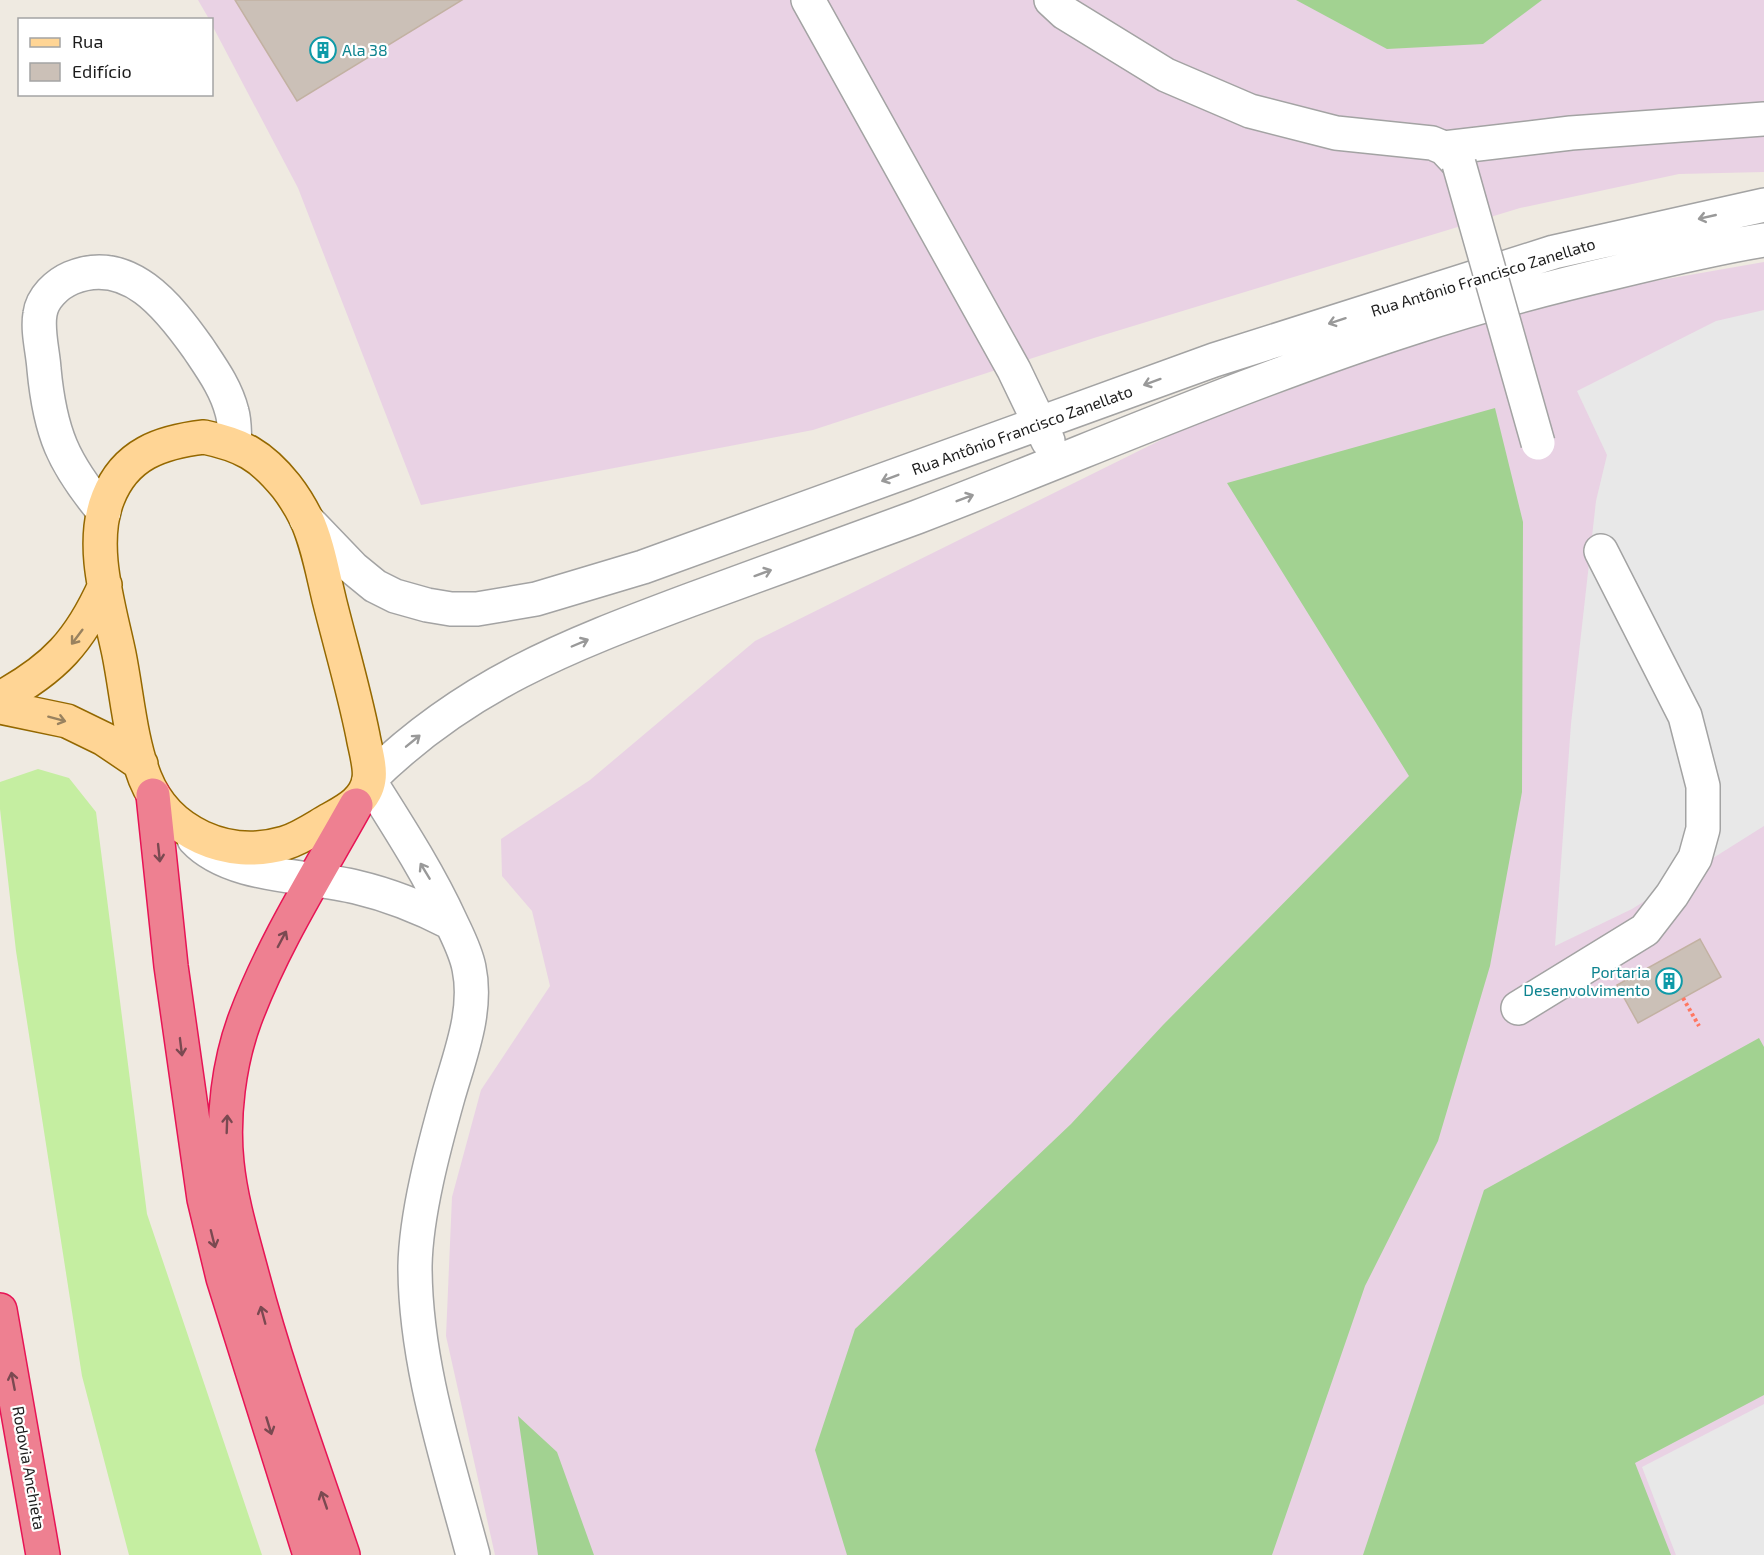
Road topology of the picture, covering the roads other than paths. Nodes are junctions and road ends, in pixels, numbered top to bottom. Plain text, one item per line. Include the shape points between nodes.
1 (808, 0) edge
2 (1051, 0) edge
3 (1764, 118) edge
4 (1452, 156) junction
5 (1764, 205) edge
6 (1764, 240) edge
7 (1040, 422) junction
8 (1538, 443) dead end
9 (235, 444) junction
10 (1058, 462) junction
11 (104, 512) junction
12 (306, 519) junction
13 (1601, 550) dead end
14 (105, 585) junction
15 (0, 698) edge
16 (0, 707) edge
17 (141, 764) junction
18 (363, 792) junction
19 (153, 795) junction
20 (186, 829) junction
21 (314, 880) junction
22 (451, 923) junction
23 (1518, 1008) dead end
24 (0, 1310) edge
25 (32, 1480) junction
26 (43, 1555) edge
27 (50, 1555) edge
28 (310, 1555) edge
29 (343, 1555) edge
30 (473, 1555) edge

1 - 7 street
2 - 4 street via 1065,13 1166,75 1250,111 1336,133 1432,143
3 - 4 street via 1571,133
4 - 8 street, bridge
5 -> 7 street, Rua Antônio Francisco Zanellato via 1554,252 1214,360
6 - 10 street, Rua Antônio Francisco Zanellato via 1519,295 1408,329
7 - 10 street
7 -> 12 street, Rua Antônio Francisco Zanellato via 610,578 536,599 477,609 427,605 375,586 352,568
9 - 11 main road, Rua Antônio Francisco Zanellato via 204,437 171,441 144,453 123,472
9 - 11 street via 233,413 221,381 176,317 152,292 123,276 100,271 57,284 40,313 48,406 59,447 76,478
9 - 12 main road, Rua Antônio Francisco Zanellato via 263,461 288,487
18 -> 10 street, Rua Antônio Francisco Zanellato via 450,712 533,662
11 - 14 main road, Rua Antônio Francisco Zanellato via 101,525
12 - 18 main road, Rua Antônio Francisco Zanellato via 358,713
13 - 23 street via 1685,716 1703,786 1704,829 1695,858 1645,930
14 -> 15 main road via 90,617 62,655
14 - 17 main road, Rua Antônio Francisco Zanellato
16 -> 17 main road via 67,721 104,739
17 - 19 main road, Rua Antônio Francisco Zanellato
18 - 20 main road, Rua Antônio Francisco Zanellato via 303,835 269,846 219,844
18 - 21 highway
22 -> 18 street via 439,893
19 - 20 main road, Rua Antônio Francisco Zanellato
19 -> 28 highway via 171,966 204,1200 223,1278
20 - 21 street via 221,859
21 - 22 street via 385,894
29 -> 21 highway via 267,1331 236,1218 226,1162 231,1075 245,1020 274,954
22 - 30 street via 469,966 470,1013 419,1220 415,1266 432,1404
25 -> 24 highway, Rodovia Anchieta
25 - 26 highway, Rodovia Anchieta
25 - 27 highway

